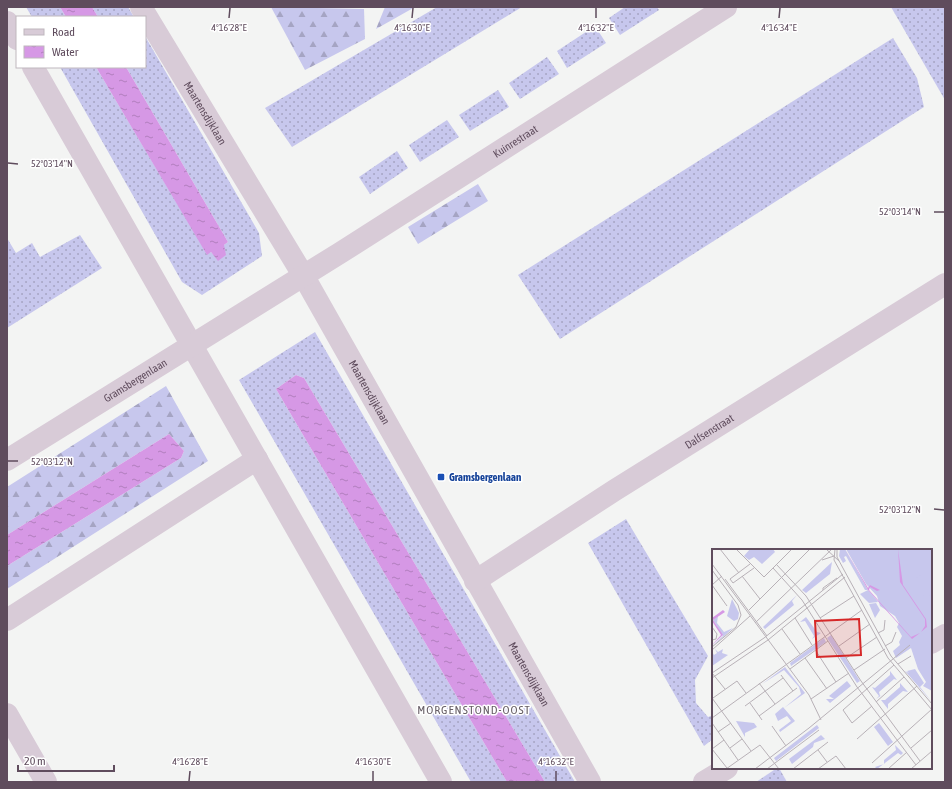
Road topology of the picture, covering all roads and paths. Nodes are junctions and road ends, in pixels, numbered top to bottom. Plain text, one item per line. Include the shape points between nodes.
1 (141, 7) edge
2 (726, 7) edge
3 (7, 22) edge
4 (16, 37) edge
5 (34, 68) edge
6 (303, 275) junction
7 (945, 284) edge
8 (192, 344) junction
9 (257, 459) junction
10 (7, 460) edge
11 (475, 581) junction
12 (7, 620) edge
13 (945, 635) edge
14 (932, 642) edge
15 (7, 714) edge
16 (725, 769) edge
17 (46, 782) edge
18 (441, 782) edge
19 (590, 782) edge
20 (704, 782) edge

1 - 6 street, Maartensdijklaan
2 - 6 street, Kuinrestraat
3 - 4 street
5 - 8 street
6 - 8 street, Gramsbergenlaan
6 - 11 street, Maartensdijklaan
7 - 11 street, Dalfsenstraat via 615,490
8 - 9 street
8 - 10 street, Gramsbergenlaan
9 - 12 street
9 - 18 street
11 - 19 street, Maartensdijklaan
13 - 14 street
15 - 17 street
16 - 20 street

